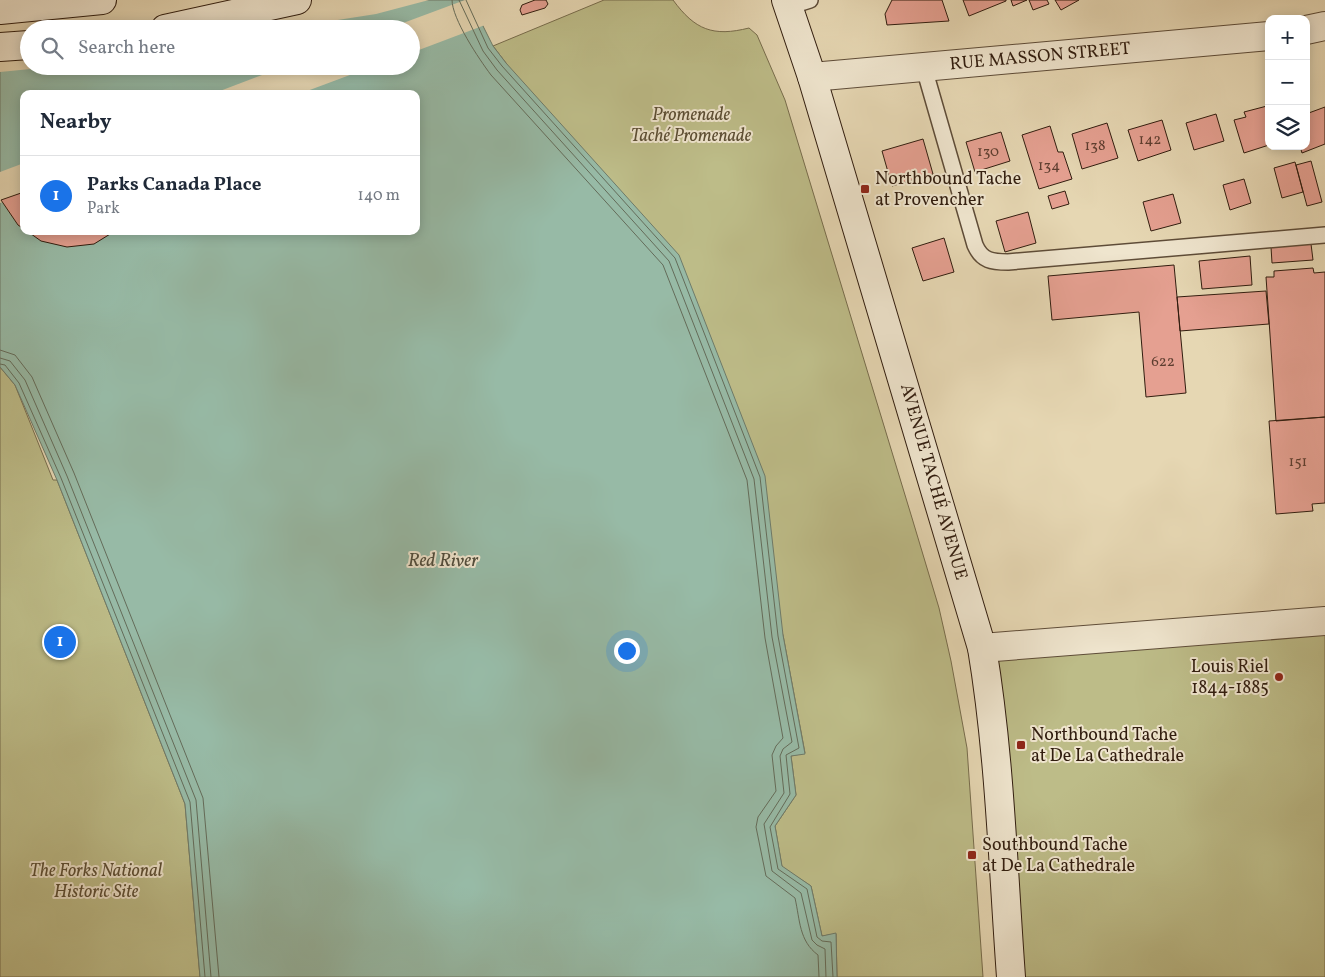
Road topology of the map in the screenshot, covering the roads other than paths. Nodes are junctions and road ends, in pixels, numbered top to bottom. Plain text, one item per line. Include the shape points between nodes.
1 (102, 0) edge
2 (297, 0) edge
3 (795, 2) edge
4 (0, 10) edge
5 (206, 20) edge
6 (1325, 26) edge
7 (1310, 29) edge
8 (1265, 36) edge
9 (20, 46) edge
10 (0, 47) edge
11 (924, 68) junction
12 (812, 77) junction
13 (1325, 235) edge
14 (1325, 621) edge
15 (982, 648) junction
16 (1011, 977) edge

1 - 4 street
2 - 5 street
3 - 12 street, AVENUE TACHÉ AVENUE
6 - 7 street
8 - 11 street, RUE MASSON STREET
9 - 10 street
11 - 12 street, RUE MASSON STREET
11 - 13 lane via 975,245 987,261 1008,262
12 - 15 street, AVENUE TACHÉ AVENUE
14 - 15 street
15 - 16 street, AVENUE TACHÉ AVENUE via 988,684

